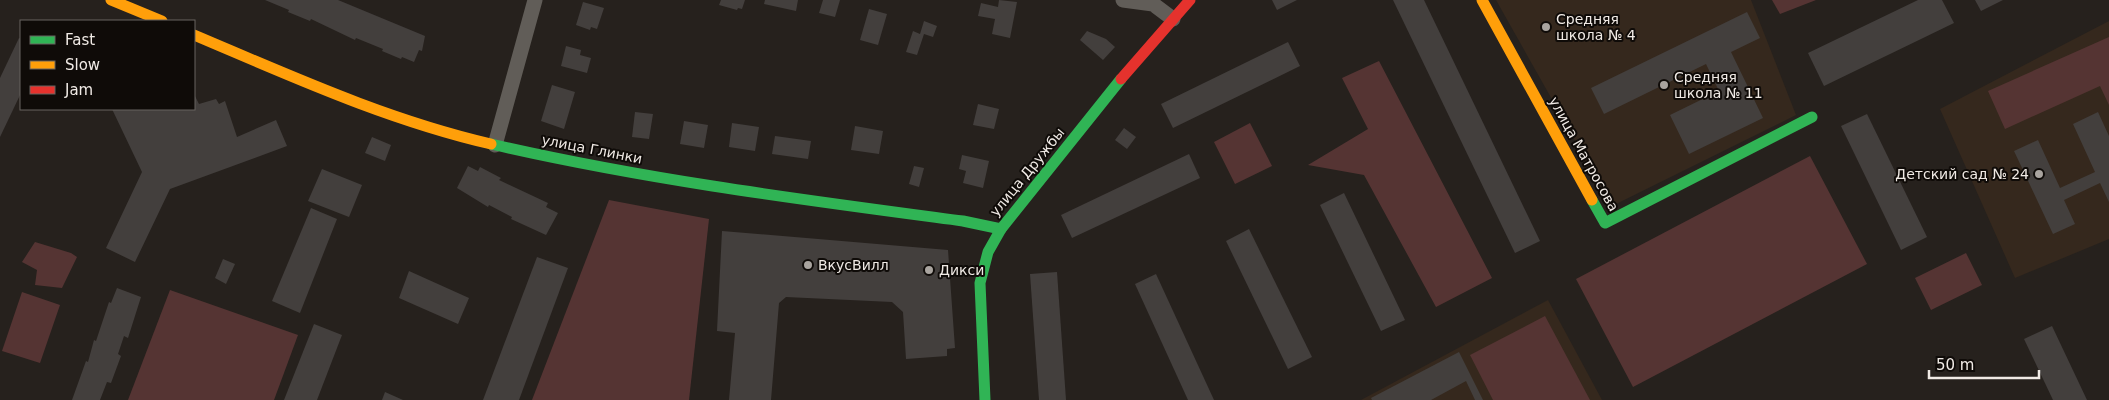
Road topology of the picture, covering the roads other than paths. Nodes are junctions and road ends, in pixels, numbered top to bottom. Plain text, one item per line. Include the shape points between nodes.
1 (111, 0) edge
2 (535, 0) edge
3 (1123, 0) edge
4 (1190, 0) edge
5 (1482, 0) edge
6 (1173, 19) junction
7 (160, 20) edge
8 (195, 35) edge
9 (1812, 117) dead end
10 (495, 146) junction
11 (1001, 229) junction
12 (985, 400) edge

1 - 7 street
2 - 10 street
3 - 6 street via 1153,4
4 - 6 street, улица Дружбы
5 - 9 street, улица Матросова via 1605,223
6 - 11 street, улица Дружбы via 1104,99
8 - 10 street, улица Глинки via 341,96 418,124
10 - 11 street, улица Глинки via 721,188
11 - 12 street, улица Дружбы via 988,252 980,283

